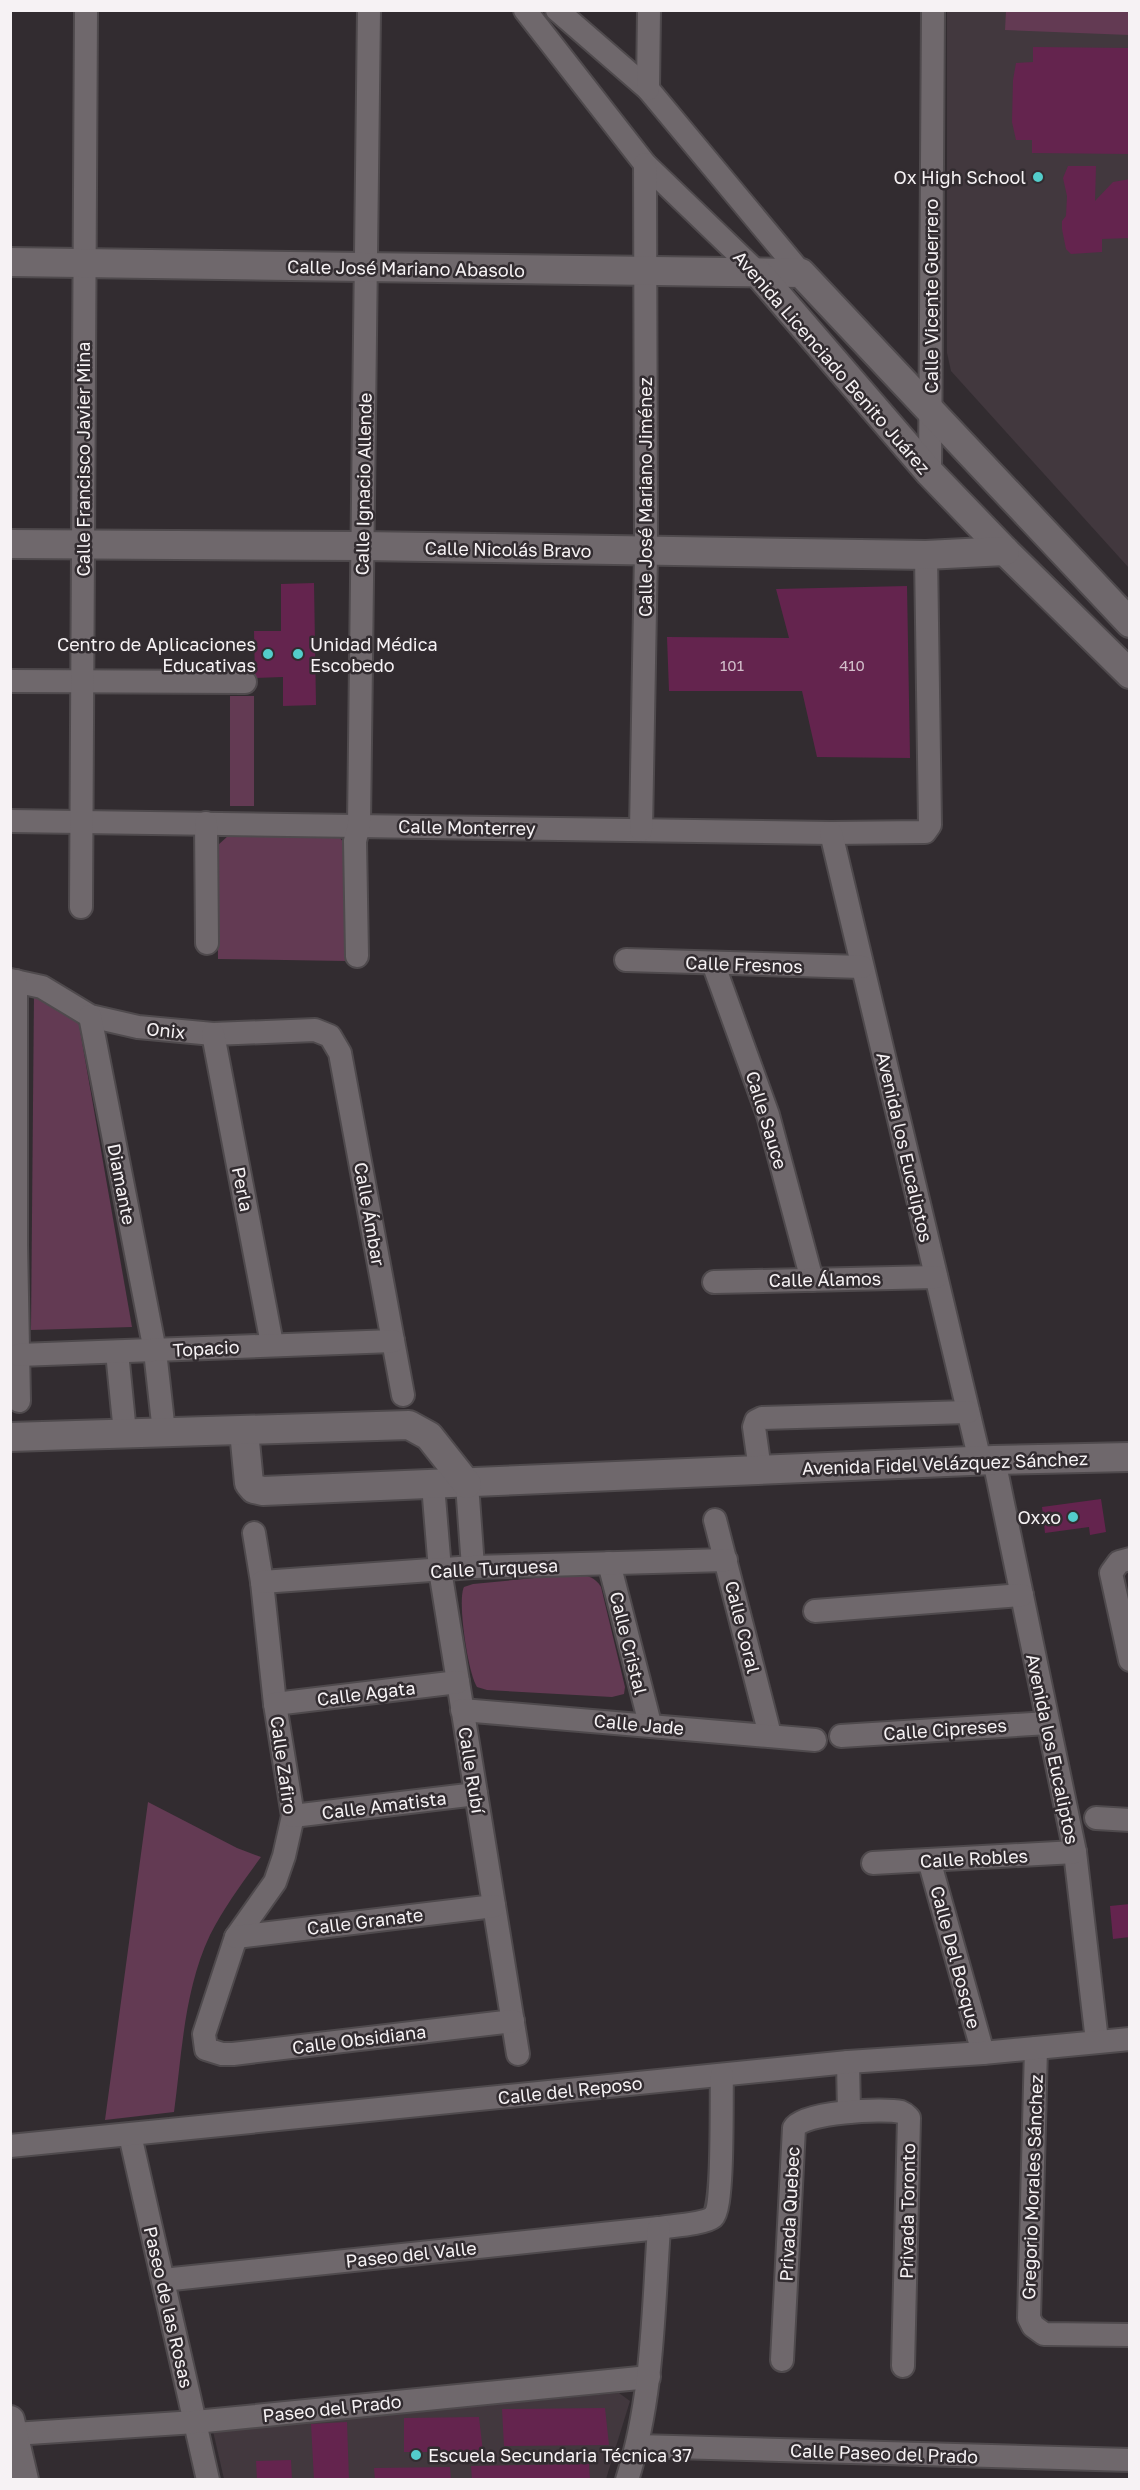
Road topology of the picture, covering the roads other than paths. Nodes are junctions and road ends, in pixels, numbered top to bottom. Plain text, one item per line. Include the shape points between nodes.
1 (86, 10) edge
2 (369, 10) edge
3 (525, 10) edge
4 (557, 10) edge
5 (649, 10) edge
6 (933, 10) edge
7 (648, 89) junction
8 (645, 164) junction
9 (10, 262) edge
10 (84, 262) junction
11 (367, 268) junction
12 (645, 271) junction
13 (758, 273) junction
14 (801, 273) junction
15 (931, 409) junction
16 (930, 472) junction
17 (10, 544) edge
18 (83, 545) junction
19 (362, 546) junction
20 (1005, 551) junction
21 (646, 552) junction
22 (926, 555) junction
23 (1130, 623) edge
24 (1130, 674) edge
25 (10, 681) edge
26 (82, 681) junction
27 (245, 682) dead end
28 (10, 821) edge
29 (82, 822) junction
30 (206, 823) junction
31 (359, 825) junction
32 (641, 830) junction
33 (831, 833) junction
34 (81, 907) dead end
35 (207, 943) dead end
36 (357, 957) dead end
37 (626, 960) dead end
38 (713, 963) junction
39 (862, 967) junction
40 (13, 980) edge
41 (90, 1016) junction
42 (213, 1034) junction
43 (330, 1036) joint
44 (13, 1244) edge
45 (936, 1277) junction
46 (812, 1280) junction
47 (714, 1282) dead end
48 (393, 1341) junction
49 (272, 1344) junction
50 (155, 1351) junction
51 (117, 1352) junction
52 (19, 1355) junction
53 (403, 1395) dead end
54 (19, 1401) dead end
55 (968, 1413) junction
56 (244, 1431) junction
57 (164, 1432) junction
58 (125, 1433) junction
59 (10, 1437) edge
60 (1130, 1456) edge
61 (987, 1460) junction
62 (760, 1470) junction
63 (467, 1484) junction
64 (433, 1485) junction
65 (715, 1520) dead end
66 (254, 1533) dead end
67 (726, 1560) junction
68 (1123, 1562) edge
69 (609, 1563) junction
70 (473, 1567) junction
71 (440, 1570) junction
72 (262, 1582) junction
73 (1022, 1595) junction
74 (815, 1611) dead end
75 (1130, 1660) edge
76 (458, 1682) junction
77 (275, 1704) junction
78 (462, 1710) junction
79 (1048, 1722) junction
80 (650, 1724) junction
81 (770, 1735) junction
82 (841, 1736) dead end
83 (815, 1740) dead end
84 (476, 1794) junction
85 (293, 1816) junction
86 (1096, 1818) dead end
87 (1130, 1820) edge
88 (1075, 1852) junction
89 (929, 1860) junction
90 (873, 1863) dead end
91 (494, 1906) junction
92 (236, 1937) junction
93 (513, 2021) junction
94 (1130, 2039) edge
95 (1097, 2041) junction
96 (1036, 2048) junction
97 (206, 2049) joint
98 (983, 2053) junction
99 (518, 2055) dead end
100 (848, 2062) junction
101 (722, 2075) junction
102 (849, 2112) junction
103 (130, 2135) junction
104 (10, 2146) edge
105 (659, 2228) junction
106 (163, 2280) junction
107 (1130, 2336) edge
108 (782, 2360) dead end
109 (903, 2366) dead end
110 (649, 2377) junction
111 (195, 2422) junction
112 (12, 2427) edge
113 (638, 2446) junction
114 (1130, 2460) edge
115 (24, 2480) edge
116 (208, 2480) edge
117 (627, 2480) edge

1 - 10 street, Calle Francisco Javier Mina
2 - 11 street, Calle Ignacio Allende
3 - 8 street, Avenida Licenciado Benito Juárez
4 - 7 street, Avenida Licenciado Benito Juárez
5 - 7 street
6 - 15 street, Calle Vicente Guerrero
7 - 14 street, Avenida Licenciado Benito Juárez
8 - 12 street, Calle José Mariano Jiménez
8 - 13 street, Avenida Licenciado Benito Juárez
9 - 10 street, Calle José Mariano Abasolo
10 - 11 street, Calle José Mariano Abasolo
10 - 18 street, Calle Francisco Javier Mina
11 - 12 street, Calle José Mariano Abasolo
11 - 19 street, Calle Ignacio Allende
12 - 13 street, Calle José Mariano Abasolo
12 - 21 street, Calle José Mariano Jiménez
13 - 14 street, Calle José Mariano Abasolo
13 - 16 street, Avenida Licenciado Benito Juárez
14 - 15 street, Avenida Licenciado Benito Juárez
15 - 16 street, Calle Vicente Guerrero
15 - 23 street, Avenida Licenciado Benito Juárez
16 - 20 street, Avenida Licenciado Benito Juárez
17 - 18 street, Calle Nicolás Bravo
18 - 19 street, Calle Nicolás Bravo
18 - 26 street, Calle Francisco Javier Mina
19 - 21 street, Calle Nicolás Bravo
19 - 31 street, Calle Ignacio Allende
20 - 22 street, Calle Nicolás Bravo
20 - 24 street, Avenida Licenciado Benito Juárez
21 - 22 street, Calle Nicolás Bravo
21 - 32 street, Calle José Mariano Jiménez
22 - 33 street, Calle Monterrey via 928,831
25 - 26 street
26 - 27 street
26 - 29 street, Calle Francisco Javier Mina
28 - 29 street, Calle Monterrey
29 - 30 street, Calle Monterrey
29 - 34 street, Calle Francisco Javier Mina
30 - 31 street, Calle Monterrey
30 - 35 street
31 - 32 street, Calle Monterrey
31 - 36 street, Calle Ignacio Allende via 355,841
32 - 33 street, Calle Monterrey
33 - 39 street, Avenida los Eucaliptos
37 - 38 street, Calle Fresnos
38 - 39 street, Calle Fresnos
38 - 46 street, Calle Sauce via 768,1115
39 - 45 street, Avenida los Eucaliptos
40 - 41 street, Onix via 42,987
40 - 44 street
41 - 42 street, Onix via 138,1027
41 - 50 street, Diamante
42 - 43 street, Onix via 305,1029
42 - 49 street, Perla
43 - 48 street, Calle Ámbar via 340,1053
44 - 52 street
45 - 46 street, Calle Álamos
45 - 55 street, Avenida los Eucaliptos
46 - 47 street, Calle Álamos
48 - 49 street, Topacio
48 - 53 street, Calle Ámbar
49 - 50 street, Topacio
50 - 51 street, Topacio
50 - 57 street, Diamante
51 - 52 street, Topacio
51 - 58 street
52 - 54 street
55 - 61 street, Avenida los Eucaliptos
55 - 62 street via 760,1419 754,1427
56 - 57 street
56 - 63 street via 409,1425 429,1436
56 - 64 street, Avenida Fidel Velázquez Sánchez via 249,1483 258,1491
57 - 58 street
58 - 59 street
60 - 61 street, Avenida Fidel Velázquez Sánchez
61 - 62 street, Avenida Fidel Velázquez Sánchez
61 - 73 street, Avenida los Eucaliptos
62 - 63 street, Avenida Fidel Velázquez Sánchez
63 - 64 street, Avenida Fidel Velázquez Sánchez
63 - 70 street
64 - 71 street, Calle Rubí
65 - 67 street, Calle Coral
66 - 72 street, Calle Zafiro
67 - 69 street, Calle Turquesa
67 - 81 street, Calle Coral
68 - 75 street via 1111,1573
69 - 70 street, Calle Turquesa
69 - 80 street, Calle Cristal
70 - 71 street, Calle Turquesa
71 - 72 street, Calle Turquesa
71 - 76 street, Calle Rubí
72 - 77 street, Calle Zafiro
73 - 74 street
73 - 79 street, Avenida los Eucaliptos
76 - 77 street, Calle Agata
76 - 78 street, Calle Rubí
77 - 85 street, Calle Zafiro
78 - 80 street, Calle Jade
78 - 84 street, Calle Rubí
79 - 82 street, Calle Cipreses
79 - 88 street, Avenida los Eucaliptos
80 - 81 street, Calle Jade
81 - 83 street, Calle Jade
84 - 85 street, Calle Amatista
84 - 91 street, Calle Rubí
85 - 92 street, Calle Zafiro via 275,1882
86 - 87 street
88 - 89 street, Calle Robles
88 - 95 street, Avenida los Eucaliptos
89 - 90 street, Calle Robles
89 - 98 street, Calle Del Bosque
91 - 92 street, Calle Granate
91 - 93 street, Calle Rubí
92 - 97 street, Calle Zafiro via 204,2034
93 - 97 street, Calle Obsidiana via 233,2054
93 - 99 street, Calle Rubí
94 - 95 street, Calle del Reposo
95 - 96 street, Calle del Reposo
96 - 98 street, Calle del Reposo
96 - 107 street, Gregorio Morales Sánchez via 1028,2310 1033,2326 1044,2334
98 - 100 street, Calle del Reposo
100 - 101 street, Calle del Reposo
100 - 102 street
101 - 103 street, Calle del Reposo
101 - 105 street, Paseo del Valle via 717,2211 706,2220
102 - 108 street, Privada Quebec via 810,2118 796,2123 794,2128
102 - 109 street, Privada Toronto via 900,2112 909,2118
103 - 104 street, Calle del Reposo
103 - 106 street, Paseo de las Rosas
105 - 106 street, Paseo del Valle
105 - 110 street
106 - 111 street, Paseo de las Rosas
110 - 111 street, Paseo del Prado
110 - 113 street
111 - 112 street, Paseo del Prado
111 - 116 street, Paseo de las Rosas
112 - 115 street
113 - 114 street, Calle Paseo del Prado
113 - 117 street

